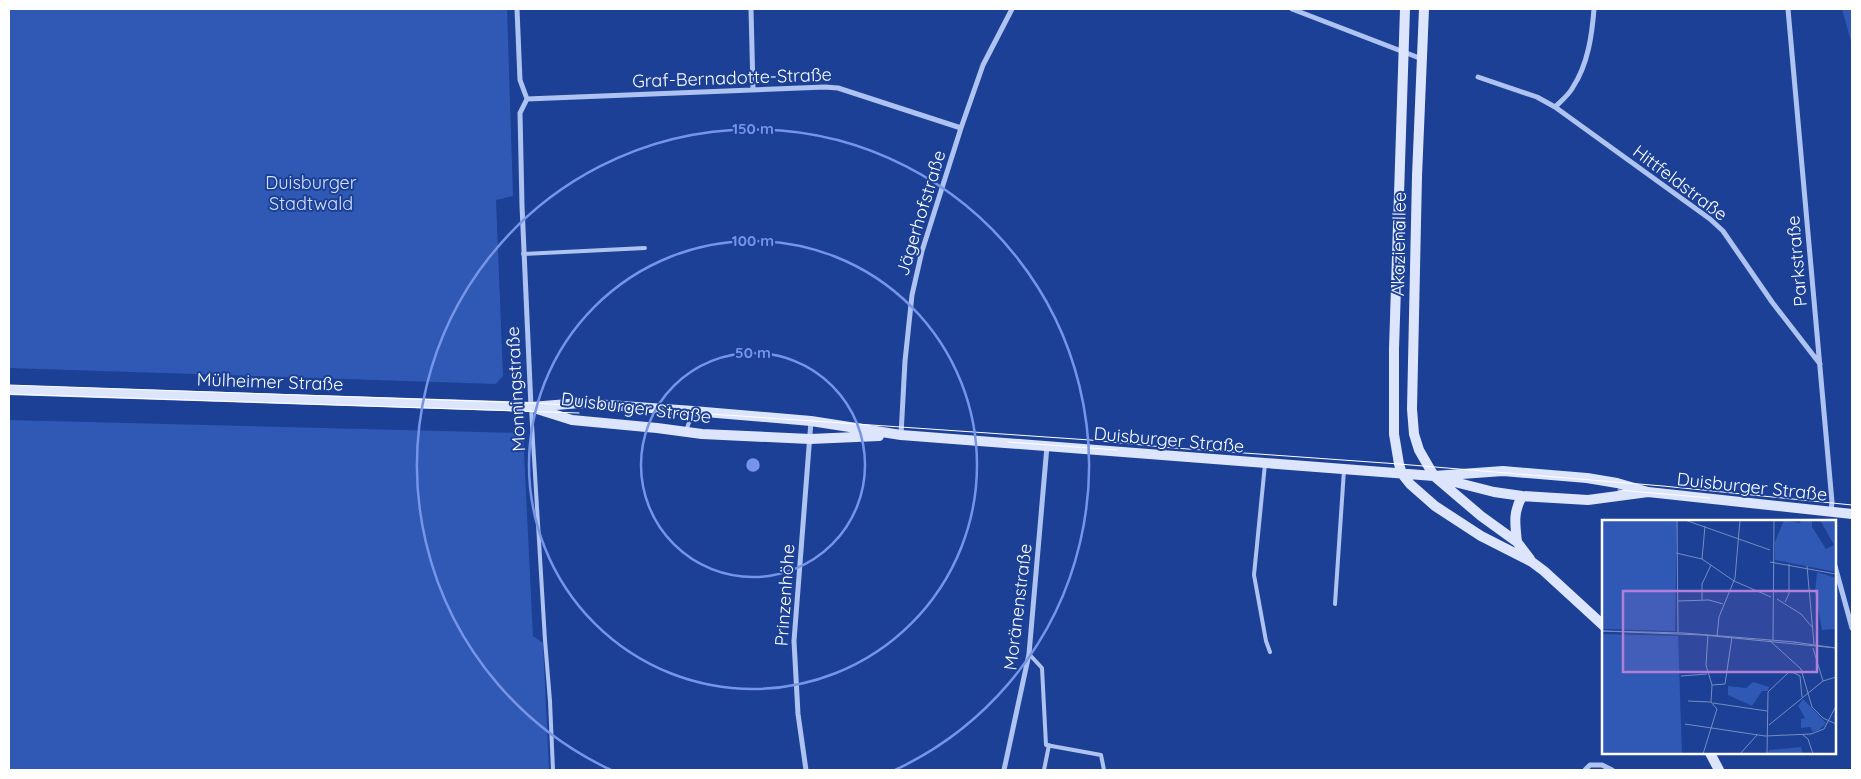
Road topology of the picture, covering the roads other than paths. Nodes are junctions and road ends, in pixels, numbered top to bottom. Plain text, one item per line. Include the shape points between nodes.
1 (517, 9) edge
2 (751, 9) edge
3 (1012, 9) edge
4 (1292, 9) edge
5 (1405, 9) edge
6 (1424, 9) edge
7 (1594, 9) edge
8 (1788, 9) edge
9 (1403, 52) junction
10 (1422, 59) junction
11 (1478, 77) dead end
12 (753, 89) junction
13 (527, 99) junction
14 (1555, 107) junction
15 (961, 128) junction
16 (645, 248) dead end
17 (523, 254) junction
18 (1820, 364) junction
19 (9, 390) edge
20 (531, 408) junction
21 (693, 412) junction
22 (811, 421) junction
23 (686, 431) junction
24 (901, 435) junction
25 (810, 439) junction
26 (1048, 446) junction
27 (1264, 464) junction
28 (1344, 470) junction
29 (1402, 474) junction
30 (1434, 476) junction
31 (1648, 492) junction
32 (1522, 496) junction
33 (1832, 511) junction
34 (1852, 514) edge
35 (1517, 542) junction
36 (1532, 562) junction
37 (1836, 570) edge
38 (1335, 604) dead end
39 (1602, 624) edge
40 (1852, 628) edge
41 (1270, 652) dead end
42 (1029, 654) junction
43 (1049, 745) junction
44 (1711, 754) edge
45 (553, 770) edge
46 (806, 770) edge
47 (1004, 770) edge
48 (1044, 770) edge
49 (1104, 770) edge
50 (1585, 770) edge
51 (1612, 770) edge
52 (1719, 770) edge

1 - 13 street via 520,80
2 - 12 street
3 - 15 street, Jägerhofstraße via 983,65
4 - 9 street
5 - 9 main road, Akazienallee
6 - 10 main road, Akazienallee
7 - 14 street via 1583,70 1572,89
8 - 18 street, Parkstraße
9 - 10 street
9 - 29 main road, Akazienallee via 1394,349 1394,434
10 - 30 main road, Akazienallee via 1412,409 1419,450
11 - 14 street, Hittfeldstraße via 1537,97
12 - 13 street, Graf-Bernadotte-Straße
12 - 15 street, Graf-Bernadotte-Straße via 838,88
13 - 17 street, Monningstraße via 520,113
14 - 18 street, Hittfeldstraße via 1723,232
15 - 24 street, Jägerhofstraße via 922,251 912,295
16 - 17 lane
17 - 20 street, Monningstraße
18 - 33 street, Parkstraße
19 - 20 main road, Mülheimer Straße
20 - 21 main road, Duisburger Straße via 580,403
20 - 23 main road, Duisburger Straße via 572,420
20 - 45 lane, Monningstraße
21 - 22 main road, Duisburger Straße
21 - 23 lane
22 - 24 main road, Duisburger Straße
22 - 25 street, Prinzenhöhe
23 - 25 main road, Duisburger Straße
24 - 25 main road, Duisburger Straße
24 - 26 main road, Duisburger Straße
25 - 46 street, Prinzenhöhe via 794,641 798,714
26 - 27 main road, Duisburger Straße
26 - 42 street, Moränenstraße
27 - 28 main road, Duisburger Straße
27 - 41 lane via 1254,575
28 - 29 main road, Duisburger Straße
28 - 38 lane
29 - 30 main road, Duisburger Straße
29 - 36 main road via 1435,506 1481,536
30 - 31 main road, Duisburger Straße via 1504,470 1587,478
30 - 32 main road, Duisburger Straße
30 - 35 main road, Akazienallee
31 - 32 main road, Duisburger Straße via 1588,500
31 - 33 main road, Duisburger Straße
32 - 35 main road via 1514,518
33 - 34 main road, Duisburger Straße
35 - 36 main road
36 - 39 main road
37 - 40 street
42 - 43 lane via 1042,668 1046,744
42 - 47 street, Moränenstraße
43 - 48 lane
43 - 49 lane via 1101,755
44 - 52 main road
50 - 51 street via 1590,766 1602,766

